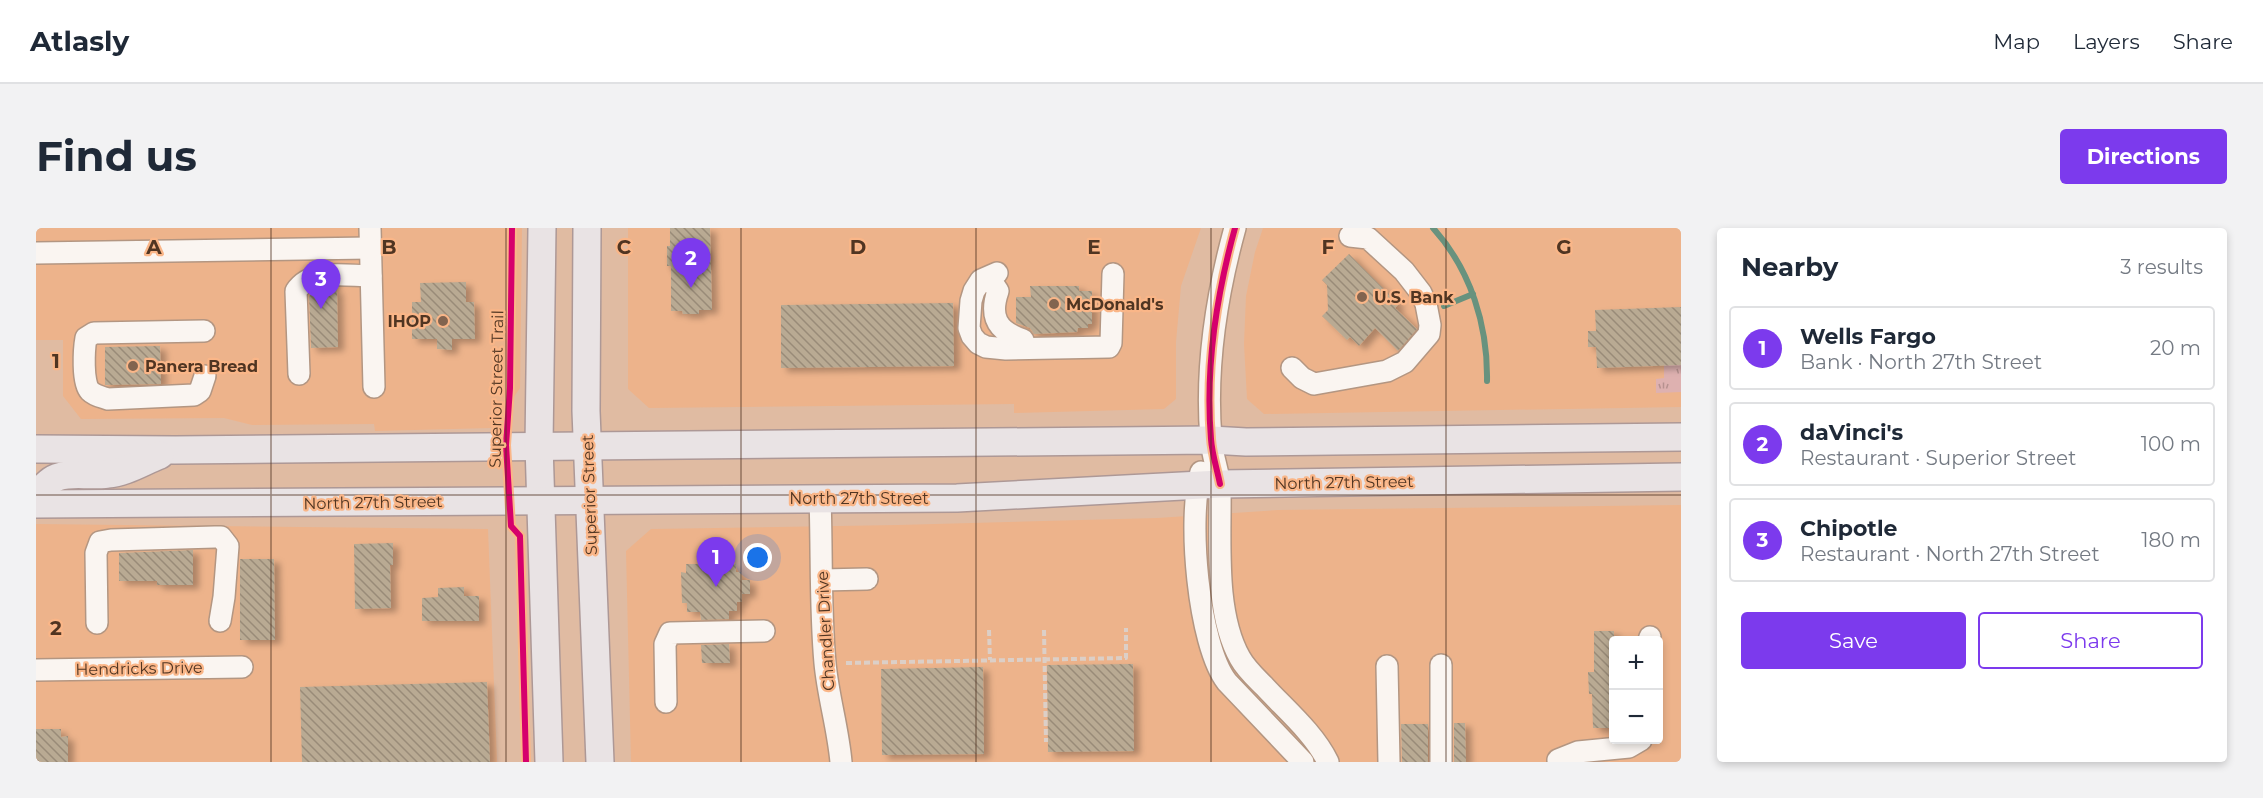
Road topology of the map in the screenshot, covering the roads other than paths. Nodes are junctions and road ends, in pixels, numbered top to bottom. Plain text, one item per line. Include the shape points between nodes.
1 (542, 228) edge
2 (587, 228) edge
3 (1235, 228) edge
4 (1350, 236) dead end
5 (370, 238) edge
6 (36, 252) edge
7 (1113, 274) dead end
8 (371, 276) junction
9 (204, 331) dead end
10 (1111, 338) junction
11 (1292, 368) dead end
12 (299, 374) dead end
13 (205, 376) dead end
14 (374, 387) dead end
15 (1681, 437) edge
16 (1211, 440) junction
17 (539, 445) junction
18 (587, 445) junction
19 (36, 449) edge
20 (175, 450) junction
21 (1681, 477) edge
22 (1208, 485) junction
23 (820, 498) junction
24 (540, 500) junction
25 (589, 500) junction
26 (36, 502) edge
27 (867, 579) dead end
28 (822, 580) junction
29 (220, 621) dead end
30 (97, 623) dead end
31 (764, 631) dead end
32 (1441, 665) dead end
33 (1387, 666) dead end
34 (242, 667) dead end
35 (36, 670) edge
36 (666, 702) dead end
37 (1634, 744) edge
38 (1300, 760) edge
39 (1558, 760) dead end
40 (549, 762) edge
41 (600, 762) edge
42 (841, 762) edge
43 (1328, 762) edge
44 (1389, 762) edge
45 (1441, 762) edge

1 - 17 main road
2 - 18 main road, Superior Street
3 - 16 street via 1213,327
4 - 11 street via 1368,238 1404,271 1426,304 1429,334 1405,362 1387,371 1314,384
5 - 6 street
5 - 8 street
7 - 10 street
8 - 12 street via 314,276 300,285 296,291
8 - 14 street
9 - 13 street via 94,333 87,338 85,358 89,390 108,399 194,395 200,391
10 - 10 street via 1107,348 986,347 978,343 969,328 970,301 981,280 996,279 979,296 980,327 991,338
15 - 16 main road
16 - 18 main road
16 - 22 street
17 - 18 main road
17 - 20 main road
17 - 24 main road
18 - 25 main road, Superior Street
19 - 20 main road
20 - 26 main road via 110,474 62,475 49,480
21 - 22 main road, North 27th Street
22 - 23 main road, North 27th Street via 979,498
22 - 38 street via 1198,590 1213,658 1227,682
22 - 43 street via 1225,612 1234,645 1247,668 1311,736
23 - 25 main road, North 27th Street
23 - 28 street, Chandler Drive
24 - 25 main road, North 27th Street
24 - 26 main road, North 27th Street
24 - 40 main road
25 - 41 main road, Superior Street
27 - 28 street
28 - 42 street, Chandler Drive via 825,665
29 - 30 street via 228,546 221,537 215,537 100,542 96,553
31 - 36 street via 670,633 665,644
32 - 45 street
33 - 44 street
34 - 35 street, Hendricks Drive
37 - 39 street via 1578,752

